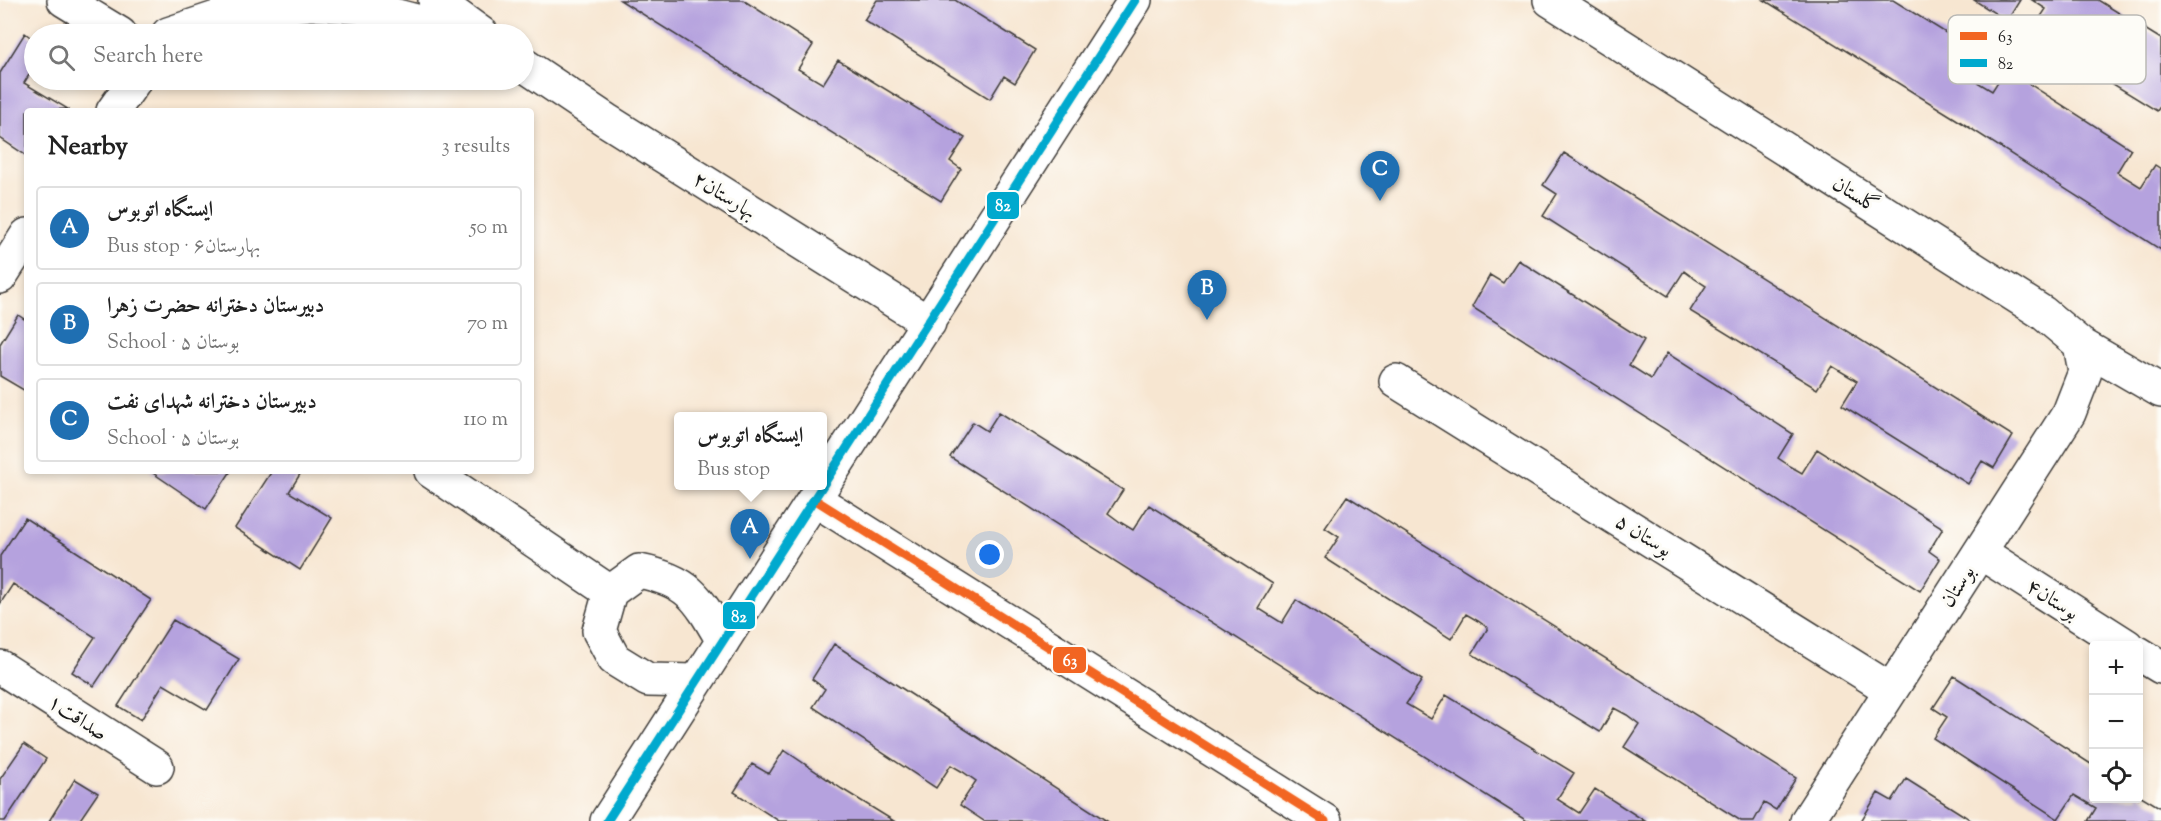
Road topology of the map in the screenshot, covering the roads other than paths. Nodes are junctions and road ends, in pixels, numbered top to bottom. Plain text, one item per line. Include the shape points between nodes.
1 (64, 0) edge
2 (188, 0) edge
3 (204, 0) edge
4 (435, 0) edge
5 (1135, 0) edge
6 (1550, 0) edge
7 (104, 24) edge
8 (173, 24) edge
9 (178, 24) edge
10 (197, 24) edge
11 (424, 24) edge
12 (468, 24) edge
13 (534, 72) edge
14 (128, 90) edge
15 (115, 108) edge
16 (24, 240) edge
17 (0, 276) edge
18 (929, 323) junction
19 (2080, 344) junction
20 (1396, 381) dead end
21 (2161, 391) edge
22 (435, 474) edge
23 (827, 479) edge
24 (820, 490) edge
25 (814, 499) junction
26 (1980, 552) junction
27 (610, 592) junction
28 (723, 640) junction
29 (2121, 641) edge
30 (2143, 656) edge
31 (0, 667) edge
32 (2161, 667) edge
33 (697, 681) junction
34 (1891, 690) junction
35 (157, 768) dead end
36 (607, 821) edge
37 (1325, 821) edge
38 (1807, 821) edge

1 - 7 street
2 - 8 street
3 - 9 street
4 - 12 street
5 - 18 street
6 - 19 street, گلستان via 2043,313
10 - 11 street via 237,11 311,4 367,8
13 - 18 street, بهارستان۲
14 - 15 street
16 - 17 street
18 - 23 street
19 - 21 street, گلستان
19 - 26 street, بوستان via 2085,372 2069,413
20 - 34 street, بوستان ۵
22 - 27 street
24 - 25 street
25 - 28 street
25 - 37 street
26 - 29 street, بوستان۴
26 - 34 street, بوستان
27 - 28 street via 639,571 667,576 700,600
27 - 33 street via 599,631 614,659 648,680
28 - 33 street
30 - 32 street
31 - 35 street, صداقت۱
33 - 36 street
34 - 38 street, بوستان

